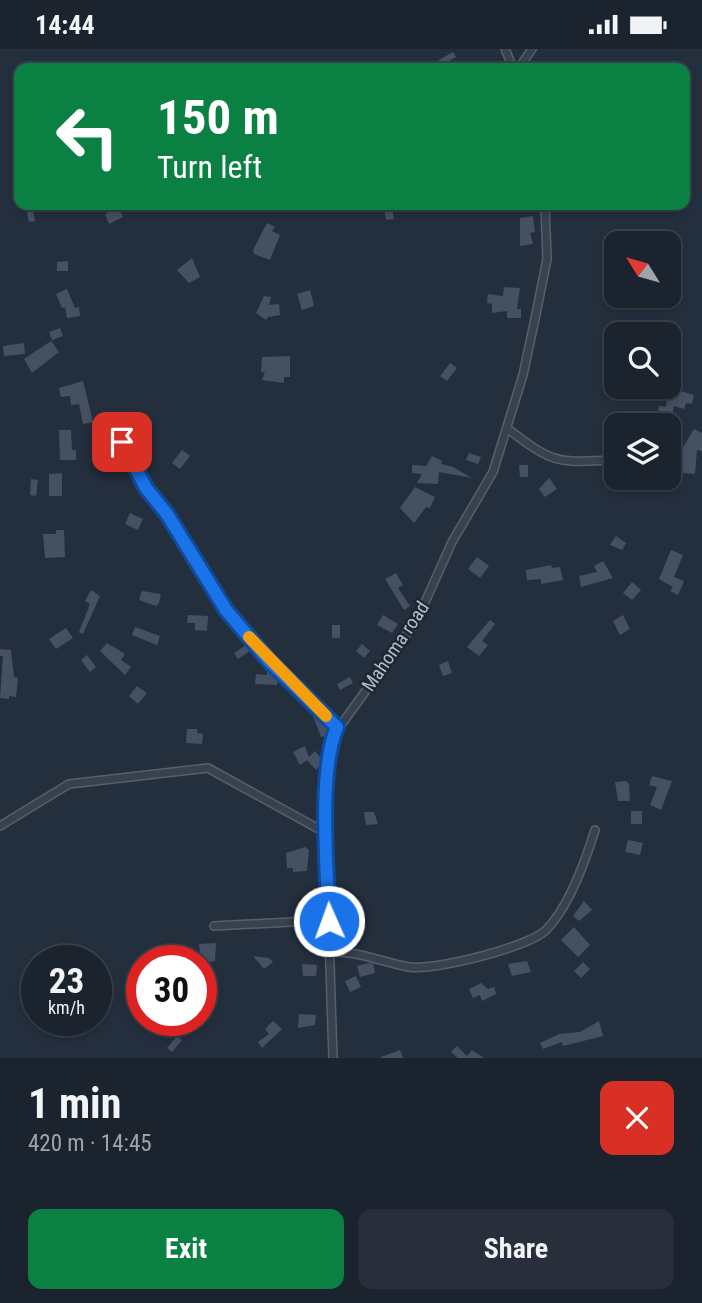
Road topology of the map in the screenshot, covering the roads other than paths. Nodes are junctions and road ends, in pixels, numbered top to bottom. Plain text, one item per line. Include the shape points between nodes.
1 (545, 210) edge
2 (508, 429) junction
3 (122, 442) dead end
4 (604, 461) edge
5 (337, 727) junction
6 (0, 825) edge
7 (595, 829) dead end
8 (326, 833) junction
9 (329, 921) junction
10 (214, 926) dead end
11 (331, 952) junction
12 (333, 1058) edge

1 - 2 street, Mahoma road via 547,259
2 - 4 street via 556,460
2 - 5 street, Mahoma road via 493,472 452,542 417,620
3 - 5 street via 146,488 226,610 270,662
5 - 8 street, Mahoma road via 331,746
6 - 8 street via 69,785 208,768
7 - 11 street via 585,863 556,917 545,931 531,938 465,961 422,968 367,954
8 - 9 street, Mahoma road
9 - 10 street
9 - 11 street, Mahoma road
11 - 12 street, Mahoma road

